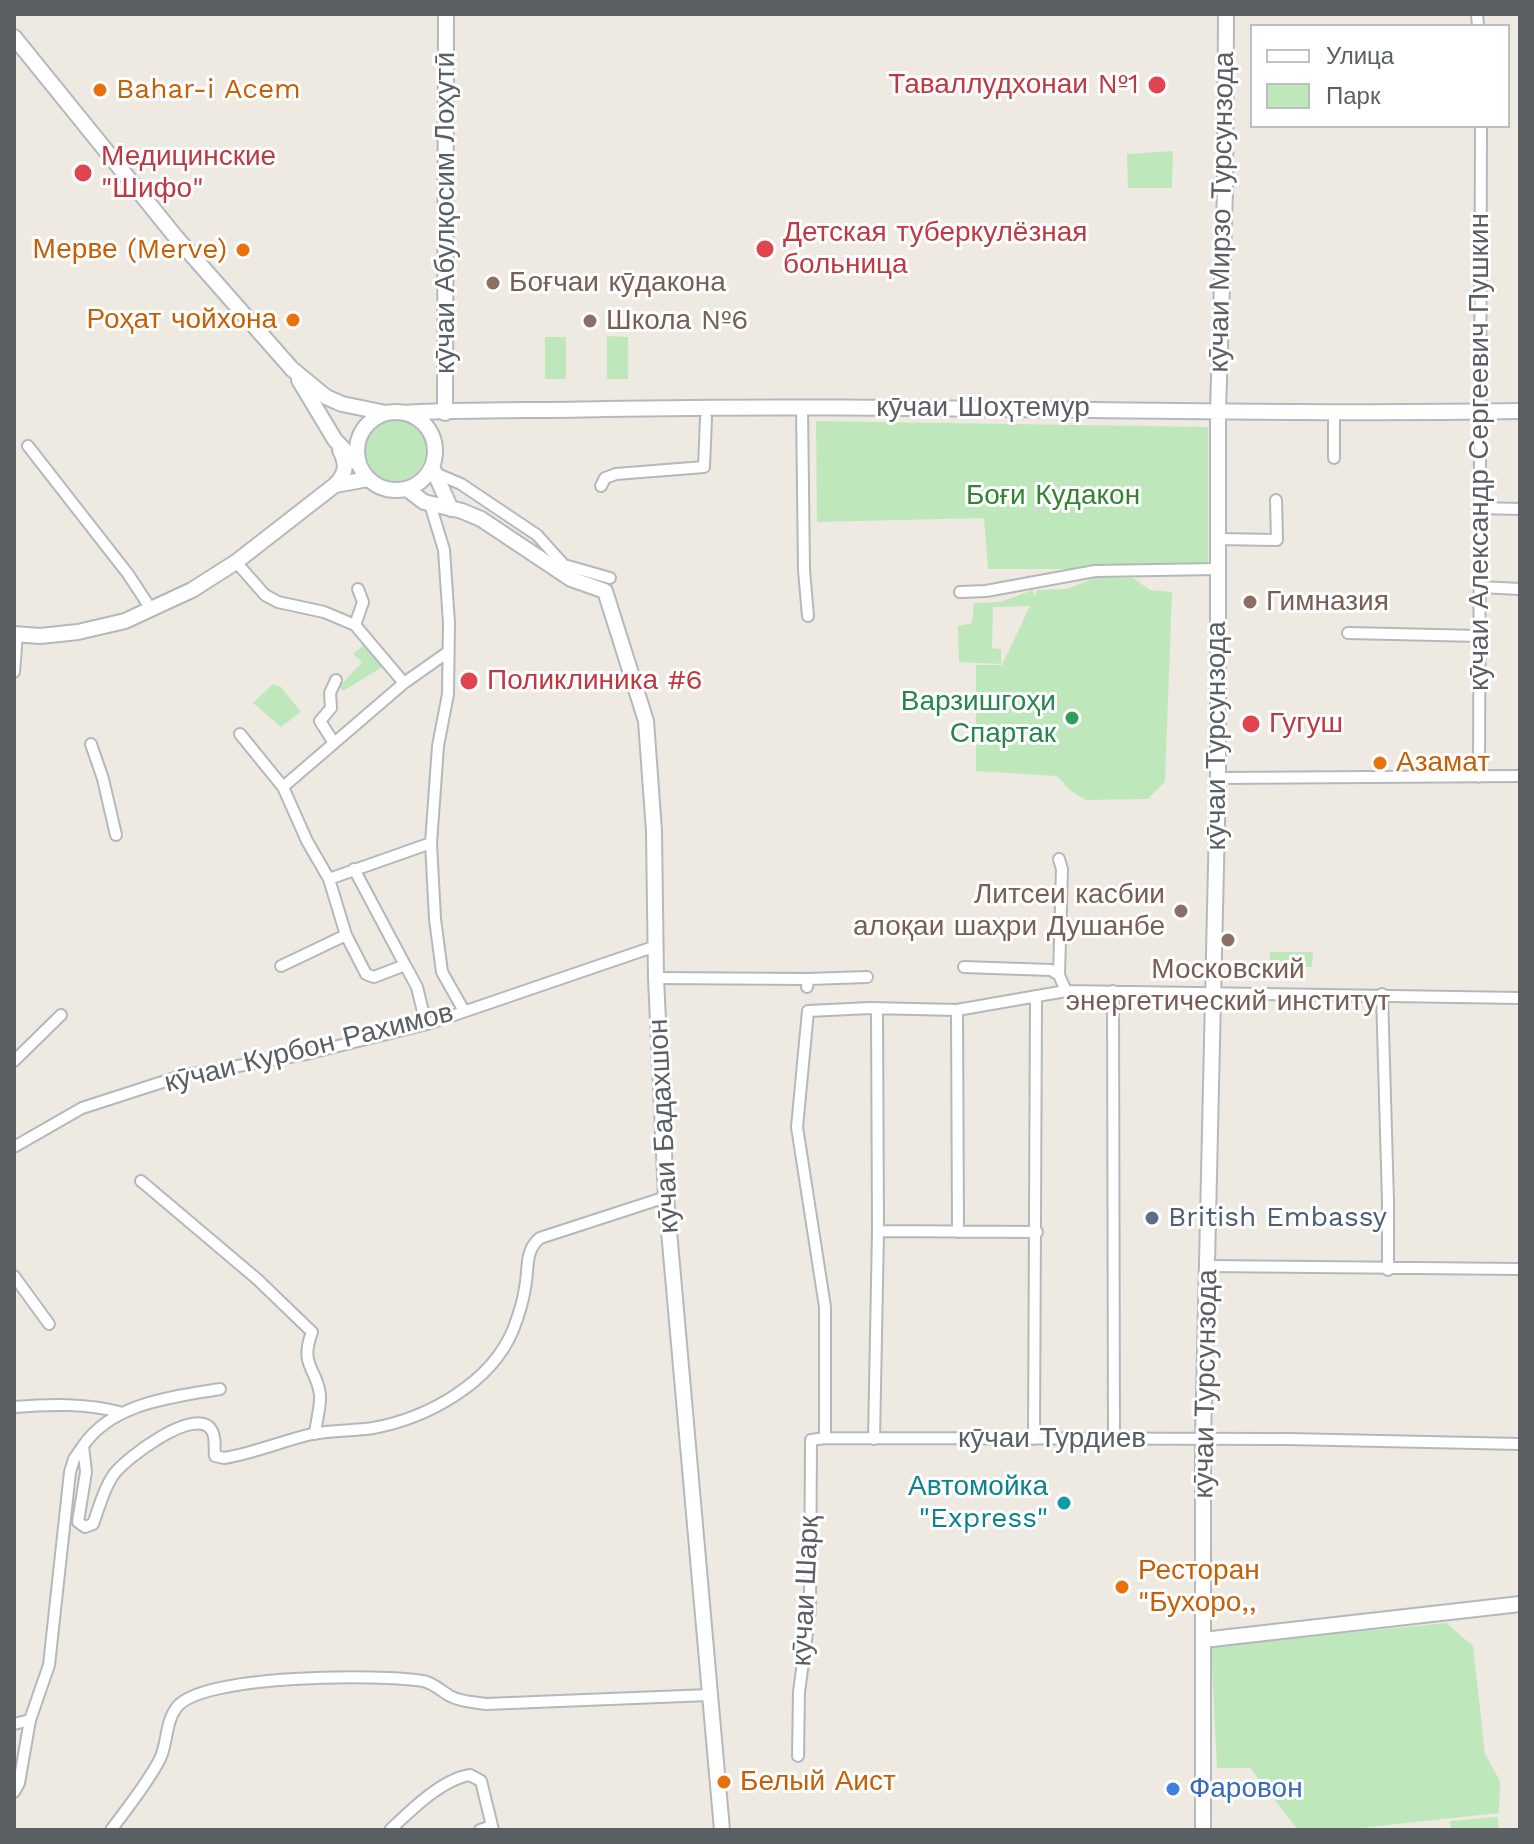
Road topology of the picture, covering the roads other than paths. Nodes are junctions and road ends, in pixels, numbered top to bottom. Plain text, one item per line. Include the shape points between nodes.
1 (446, 14) edge
2 (1226, 14) edge
3 (14, 37) edge
4 (1481, 128) edge
5 (292, 369) junction
6 (802, 406) junction
7 (1218, 410) junction
8 (1520, 411) edge
9 (1480, 412) junction
10 (386, 413) junction
11 (404, 413) junction
12 (445, 413) junction
13 (1334, 414) junction
14 (706, 418) dead end
15 (335, 440) junction
16 (435, 444) junction
17 (28, 446) dead end
18 (1334, 458) dead end
19 (359, 465) junction
20 (433, 470) junction
21 (368, 479) junction
22 (335, 485) junction
23 (601, 486) dead end
24 (407, 489) junction
25 (1276, 500) dead end
26 (430, 504) junction
27 (1480, 508) junction
28 (1520, 509) edge
29 (457, 510) junction
30 (1217, 539) junction
31 (236, 562) junction
32 (1217, 569) junction
33 (610, 578) dead end
34 (1480, 587) junction
35 (358, 589) dead end
36 (1520, 589) edge
37 (960, 592) dead end
38 (151, 609) junction
39 (808, 616) dead end
40 (355, 625) junction
41 (1348, 633) dead end
42 (16, 634) edge
43 (1480, 636) junction
44 (448, 652) junction
45 (14, 672) edge
46 (336, 680) dead end
47 (404, 683) junction
48 (240, 734) dead end
49 (334, 743) junction
50 (91, 744) dead end
51 (1520, 776) edge
52 (1479, 777) junction
53 (1218, 778) junction
54 (283, 787) junction
55 (116, 835) dead end
56 (431, 843) junction
57 (1059, 859) dead end
58 (354, 869) junction
59 (329, 879) junction
60 (346, 935) junction
61 (656, 946) junction
62 (405, 965) junction
63 (281, 966) dead end
64 (964, 967) dead end
65 (1059, 975) junction
66 (867, 977) dead end
67 (656, 978) junction
68 (1066, 991) junction
69 (1113, 991) junction
70 (1215, 993) junction
71 (1382, 994) junction
72 (1036, 996) junction
73 (1520, 998) edge
74 (877, 1009) junction
75 (957, 1010) junction
76 (464, 1011) junction
77 (61, 1015) dead end
78 (426, 1024) junction
79 (14, 1061) edge
80 (14, 1147) edge
81 (141, 1181) dead end
82 (666, 1197) junction
83 (878, 1231) junction
84 (958, 1232) junction
85 (1037, 1232) junction
86 (1208, 1266) junction
87 (1520, 1269) edge
88 (1388, 1270) junction
89 (14, 1276) edge
90 (49, 1324) dead end
91 (220, 1389) dead end
92 (14, 1407) edge
93 (123, 1413) junction
94 (315, 1434) junction
95 (825, 1438) junction
96 (874, 1439) junction
97 (1034, 1439) junction
98 (1114, 1439) junction
99 (1203, 1439) junction
100 (1520, 1444) edge
101 (83, 1446) junction
102 (1520, 1604) edge
103 (1203, 1640) junction
104 (709, 1695) junction
105 (30, 1720) junction
106 (14, 1724) edge
107 (18, 1753) edge
108 (798, 1756) dead end
109 (14, 1792) edge
110 (493, 1828) edge
111 (111, 1830) edge
112 (390, 1830) edge
113 (480, 1830) edge
114 (722, 1830) edge
115 (1203, 1830) edge

1 - 12 main road, кӯчаи Абулқосим Лоҳутӣ
2 - 7 main road, кӯчаи Мирзо Турсунзода
3 - 5 main road via 175,236
4 - 9 street, кӯчаи Александр Сергеевич Пушкин
5 - 10 main road via 334,401
5 - 15 main road
6 - 7 main road, кӯчаи Шоҳтемур
6 - 12 main road, кӯчаи Шоҳтемур
6 - 39 street
7 - 13 main road, кӯчаи Шоҳтемур
7 - 30 main road, кӯчаи Турсунзода
8 - 9 main road, кӯчаи Шоҳтемур
9 - 13 main road, кӯчаи Шоҳтемур
9 - 27 street, кӯчаи Александр Сергеевич Пушкин
10 - 11 main road
10 - 19 main road via 361,433
11 - 12 main road, кӯчаи Шоҳтемур
11 - 16 main road via 424,424
12 - 16 main road, кӯчаи Абулқосим Лоҳутӣ
13 - 18 street
14 - 23 street via 704,467 616,474
15 - 19 main road
15 - 22 main road via 346,469
16 - 20 main road
17 - 38 street
19 - 21 main road
20 - 24 main road
20 - 29 main road
20 - 33 street via 537,535 564,565
21 - 22 main road
21 - 24 main road via 386,489
22 - 31 main road
24 - 26 main road, кӯчаи Бадахшон
25 - 30 street via 1277,540
26 - 29 main road, кӯчаи Бадахшон
26 - 44 street via 444,550
27 - 28 street
27 - 34 street, кӯчаи Александр Сергеевич Пушкин
29 - 61 main road, кӯчаи Бадахшон via 495,527 571,579 605,591 646,721
30 - 32 main road, кӯчаи Турсунзода
31 - 38 main road
31 - 40 street via 278,602
32 - 37 street via 1095,571
32 - 53 main road, кӯчаи Турсунзода
34 - 36 street
34 - 43 street, кӯчаи Александр Сергеевич Пушкин
35 - 40 street via 363,602
38 - 42 main road via 78,632
40 - 47 street
41 - 43 street
42 - 45 street
43 - 52 street, кӯчаи Александр Сергеевич Пушкин
44 - 47 street
44 - 56 street
46 - 49 street via 331,708 320,721
47 - 49 street
48 - 54 street
49 - 54 street
50 - 55 street
51 - 52 street
52 - 53 street
53 - 70 main road, кӯчаи Турсунзода
54 - 59 street
56 - 58 street
56 - 76 street via 442,972
57 - 65 street
58 - 59 street
58 - 62 street
59 - 60 street
60 - 62 street via 369,977
60 - 63 street
61 - 67 main road, кӯчаи Бадахшон
61 - 76 street, кӯчаи Курбон Рахимов
62 - 78 street
64 - 65 street via 1051,970
65 - 68 street
66 - 67 street via 808,983
67 - 82 main road, кӯчаи Бадахшон
68 - 69 street
68 - 72 street
69 - 70 street
69 - 98 street
70 - 71 street
70 - 86 main road, кӯчаи Турсунзода
71 - 73 street
71 - 88 street
72 - 75 street
72 - 85 street
74 - 75 street
74 - 83 street
74 - 95 street via 808,1011 797,1127 825,1307
75 - 84 street
76 - 78 street, кӯчаи Курбон Рахимов
77 - 79 street
78 - 80 street, кӯчаи Курбон Рахимов via 306,1054 181,1076 82,1108
81 - 94 street via 312,1332 308,1366 320,1394
82 - 94 street via 532,1244 525,1290 502,1351 486,1372 447,1399 412,1418
82 - 104 main road, кӯчаи Бадахшон
83 - 84 street
83 - 96 street
84 - 85 street
85 - 97 street
86 - 88 street
86 - 99 main road, кӯчаи Турсунзода
87 - 88 street
89 - 90 street
91 - 93 street
92 - 93 street via 97,1407
93 - 101 street via 97,1428
94 - 101 street via 219,1458 209,1427 171,1431 146,1444 112,1476 93,1524 85,1527 78,1522 86,1472
95 - 96 street, кӯчаи Турдиев
95 - 108 street, кӯчаи Шарқ via 811,1440 810,1610
96 - 97 street, кӯчаи Турдиев
97 - 98 street, кӯчаи Турдиев
98 - 99 street, кӯчаи Турдиев
99 - 100 street, кӯчаи Турдиев
99 - 103 main road, кӯчаи Турсунзода
101 - 105 street via 70,1472 49,1665
102 - 103 main road
103 - 115 main road, кӯчаи Турсунзода
104 - 111 street via 486,1704 461,1701 426,1682 328,1678 273,1680 202,1693 187,1698 170,1717 160,1759
104 - 114 main road, кӯчаи Бадахшон
105 - 106 street
105 - 107 street
107 - 109 street via 19,1783
110 - 112 street via 481,1781 470,1775 417,1804
110 - 113 street

